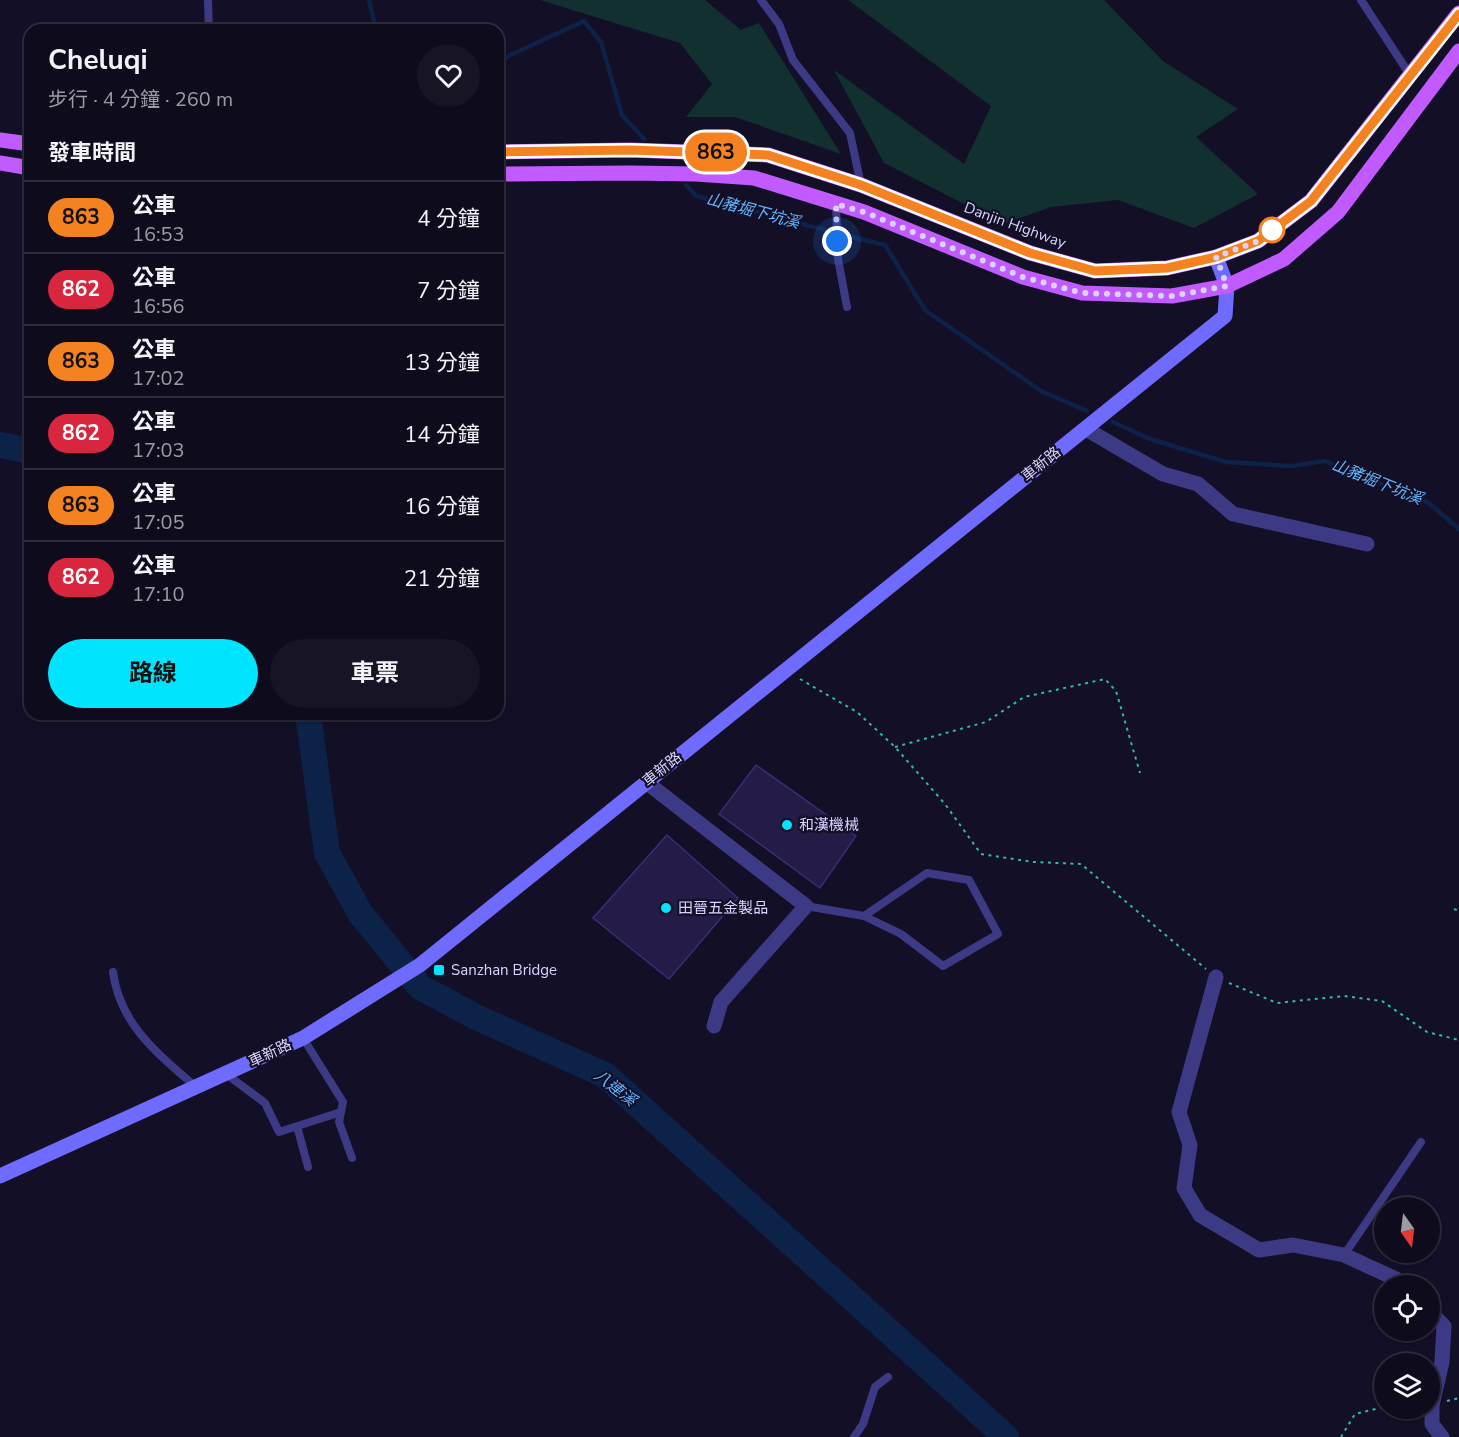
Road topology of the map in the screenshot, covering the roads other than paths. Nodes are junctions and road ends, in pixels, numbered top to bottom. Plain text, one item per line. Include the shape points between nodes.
1 (208, 0) edge
2 (761, 0) edge
3 (1361, 0) edge
4 (1459, 14) edge
5 (209, 24) edge
6 (1459, 51) edge
7 (1410, 75) junction
8 (0, 140) edge
9 (24, 143) edge
10 (504, 152) edge
11 (0, 163) edge
12 (24, 167) edge
13 (504, 174) edge
14 (861, 185) junction
15 (836, 204) junction
16 (1216, 257) junction
17 (1227, 286) junction
18 (847, 307) dead end
19 (1086, 429) junction
20 (1367, 544) dead end
21 (646, 782) junction
22 (806, 906) junction
23 (864, 916) junction
24 (113, 972) dead end
25 (1216, 977) road end
26 (714, 1026) dead end
27 (303, 1038) junction
28 (226, 1074) junction
29 (196, 1087) junction
30 (341, 1112) junction
31 (297, 1125) junction
32 (1421, 1142) dead end
33 (352, 1158) dead end
34 (308, 1167) dead end
35 (2, 1173) edge
36 (1344, 1255) junction
37 (1387, 1275) edge
38 (1452, 1325) edge
39 (888, 1377) dead end
40 (854, 1437) edge
41 (1442, 1437) edge

1 - 5 lane
2 - 14 lane via 779,24 793,60 850,133
3 - 7 lane
4 - 7 main road, Danjin Highway
6 - 17 main road via 1338,212 1284,259
7 - 16 main road, Danjin Highway via 1311,201 1258,241
8 - 9 main road
10 - 14 main road, Danjin Highway via 630,150 768,155
11 - 12 main road
13 - 15 main road via 696,174 754,178
14 - 16 main road, Danjin Highway via 1030,253 1095,271 1167,268
15 - 17 main road via 1023,277 1082,293 1172,296
15 - 18 lane via 838,259
16 - 17 street, 車新路
17 - 19 street, 車新路 via 1225,316
19 - 20 street via 1163,474 1198,484 1233,514
19 - 21 street, 車新路
21 - 22 street
21 - 27 street, 車新路 via 420,965
22 - 23 lane
22 - 26 street via 721,1002
23 - 23 lane via 901,934 943,966 998,934 969,880 927,873
24 - 29 lane via 116,993 136,1031
25 - 36 street via 1179,1112 1190,1145 1184,1188 1200,1215 1259,1250 1293,1245
27 - 28 street, 車新路
27 - 30 lane via 342,1102
28 - 29 street, 車新路
28 - 31 lane via 265,1103 279,1132
29 - 35 street, 車新路
30 - 31 lane
30 - 33 lane via 339,1122
31 - 34 lane
32 - 36 lane
36 - 37 street
38 - 41 street via 1432,1405 1432,1424
39 - 40 lane via 875,1387 863,1424

